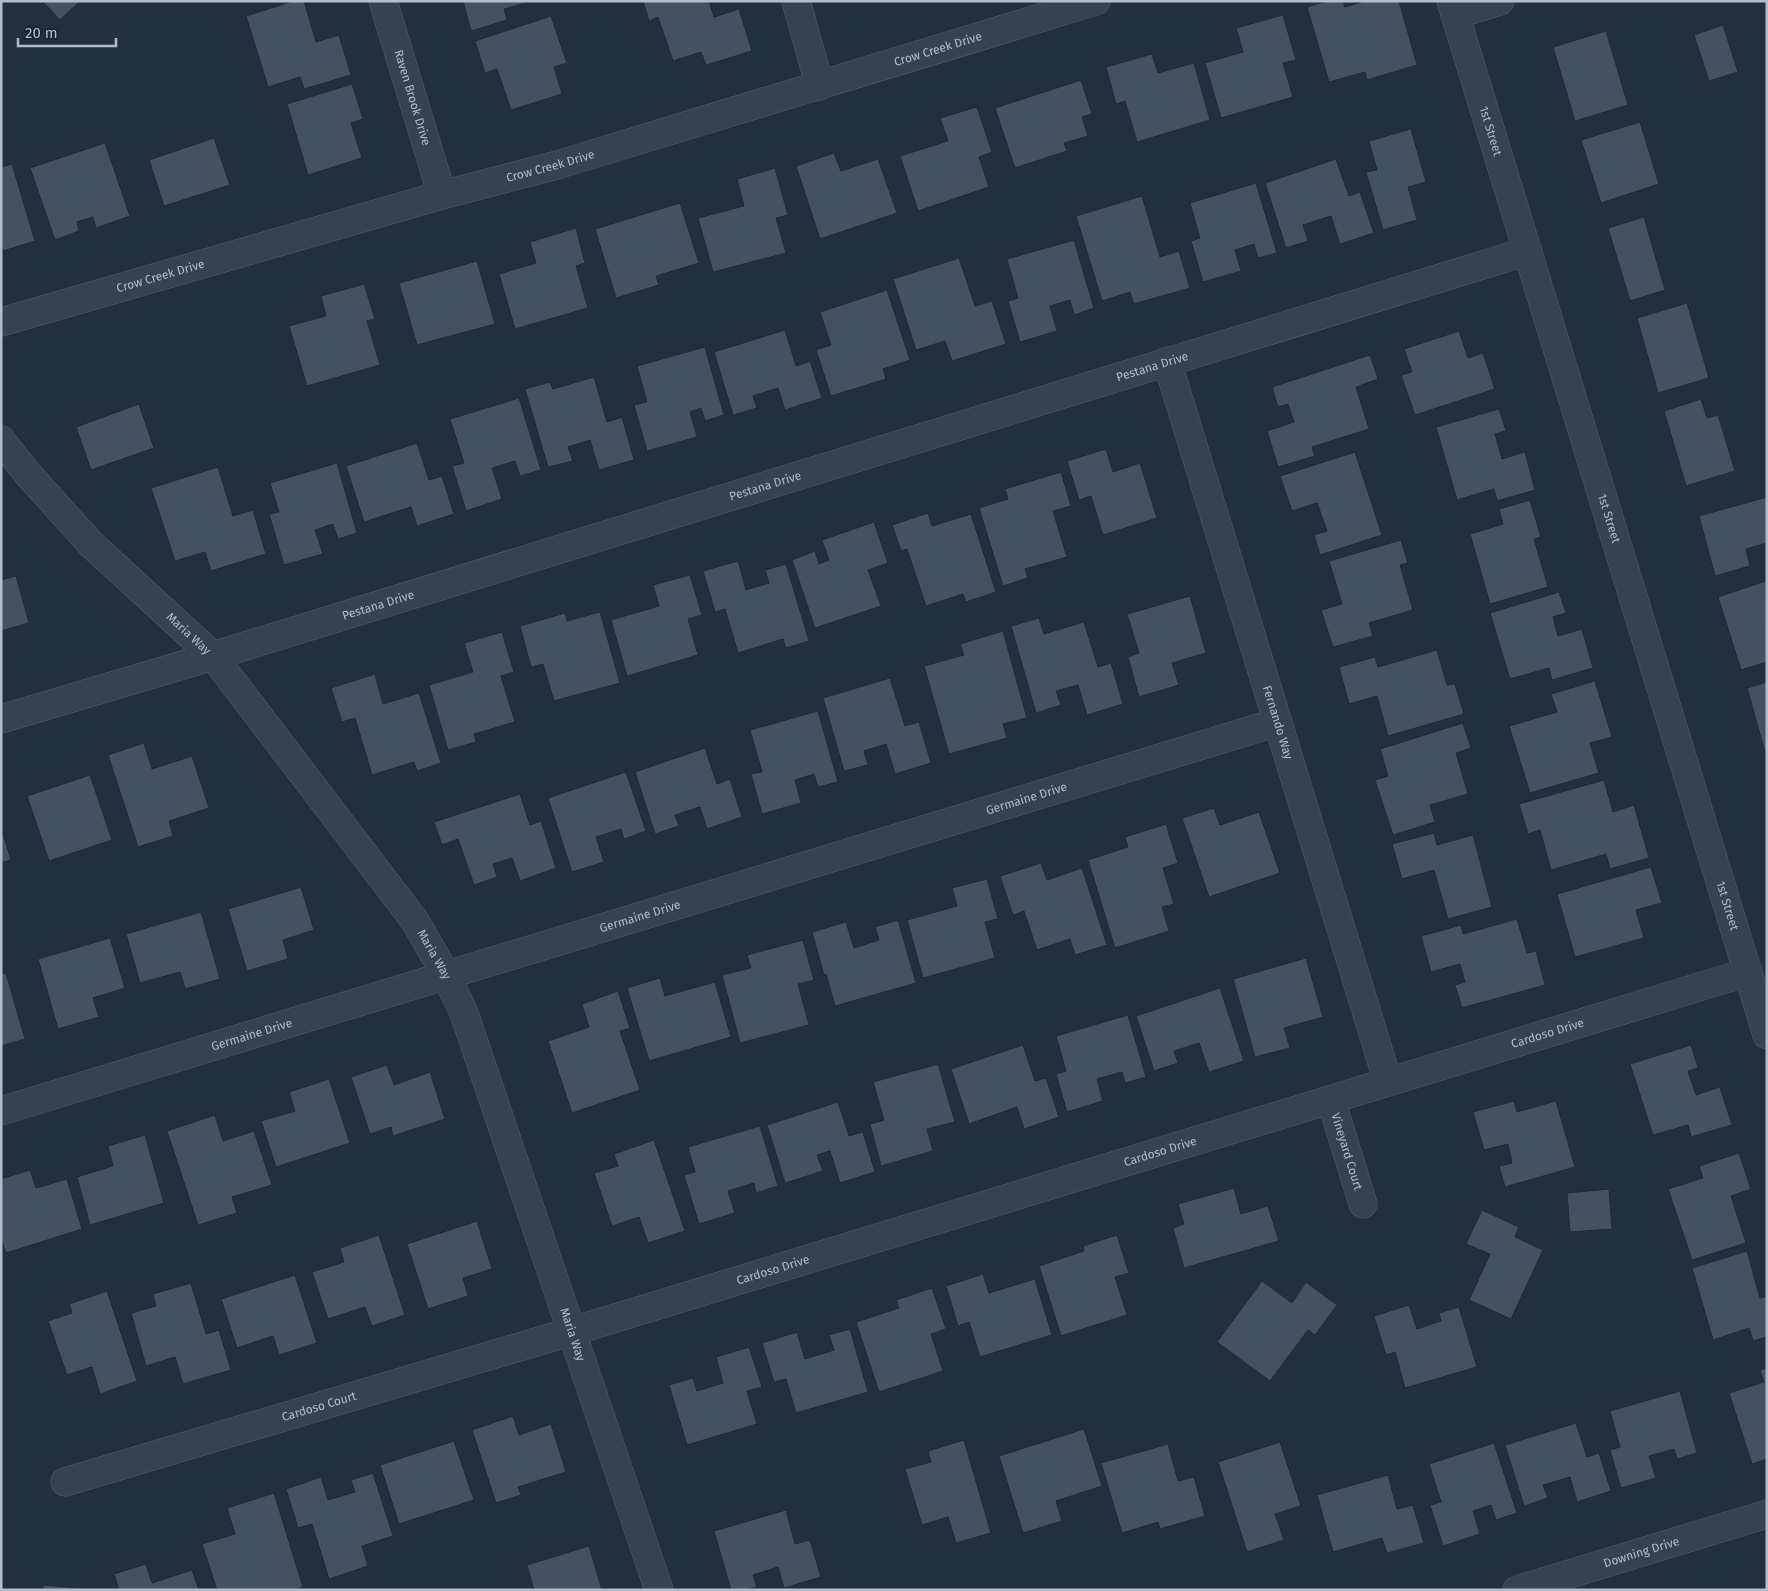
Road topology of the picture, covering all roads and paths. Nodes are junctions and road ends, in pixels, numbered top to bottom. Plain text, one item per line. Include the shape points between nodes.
1 (383, 1) edge
2 (796, 1) edge
3 (1096, 1) edge
4 (1500, 1) edge
5 (1453, 8) edge
6 (820, 86) junction
7 (442, 195) junction
8 (1528, 251) junction
9 (1, 322) edge
10 (1167, 361) junction
11 (1, 440) edge
12 (213, 656) junction
13 (1, 719) edge
14 (1278, 722) junction
15 (1748, 972) junction
16 (446, 975) junction
17 (1767, 1035) edge
18 (1388, 1082) junction
19 (1331, 1100) junction
20 (1, 1111) edge
21 (1363, 1204) dead end
22 (573, 1331) junction
23 (65, 1482) dead end
24 (1767, 1514) edge
25 (660, 1590) edge
26 (1517, 1590) edge

1 - 7 street, Raven Brook Drive
2 - 6 street
3 - 6 street, Crow Creek Drive
4 - 5 street
5 - 8 street, 1st Street
6 - 7 street, Crow Creek Drive via 556,165
7 - 9 street, Crow Creek Drive
8 - 10 street, Pestana Drive
8 - 15 street, 1st Street
10 - 12 street, Pestana Drive
10 - 14 street, Fernando Way
11 - 12 street, Maria Way via 91,544
12 - 13 street, Pestana Drive
12 - 16 street, Maria Way via 415,921
14 - 16 street, Germaine Drive
14 - 18 street, Fernando Way
15 - 17 street, 1st Street
15 - 18 street, Cardoso Drive
16 - 20 street, Germaine Drive
16 - 22 street, Maria Way via 464,1013
18 - 19 street, Cardoso Drive
19 - 21 street, Vineyard Court
19 - 22 street, Cardoso Drive
22 - 23 street, Cardoso Court
22 - 25 street, Maria Way
24 - 26 street, Downing Drive

